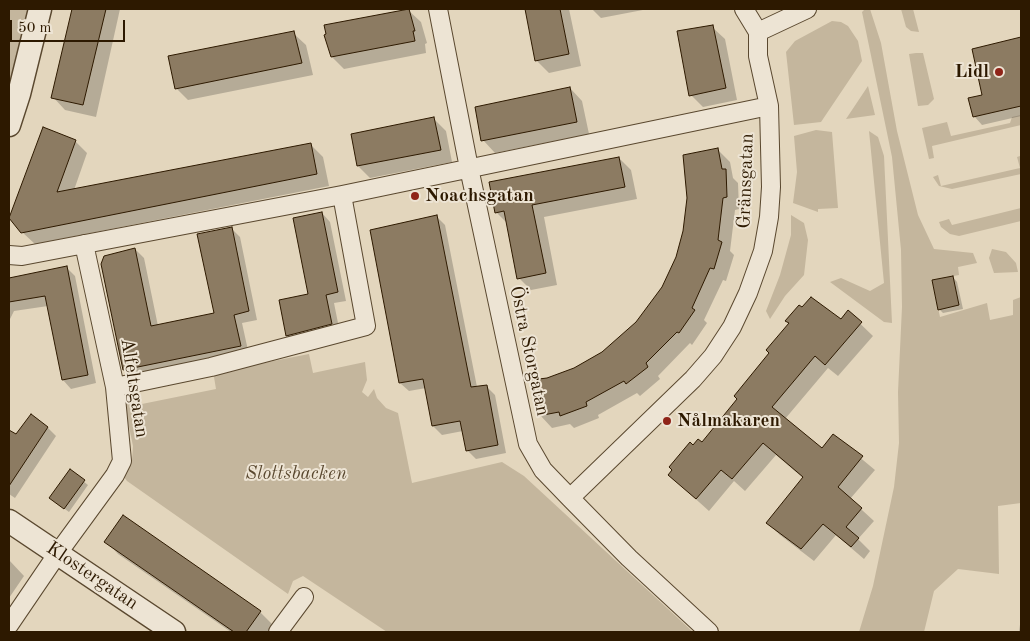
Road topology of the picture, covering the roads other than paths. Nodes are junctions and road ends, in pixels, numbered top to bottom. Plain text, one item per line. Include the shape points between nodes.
1 (40, 9) edge
2 (438, 9) edge
3 (744, 9) edge
4 (807, 9) edge
5 (758, 32) junction
6 (769, 106) junction
7 (9, 125) edge
8 (469, 168) junction
9 (342, 195) junction
10 (84, 244) junction
11 (9, 255) edge
12 (115, 387) junction
13 (570, 498) junction
14 (9, 521) edge
15 (58, 553) junction
16 (304, 597) dead end
17 (9, 625) edge
18 (174, 632) edge
19 (278, 632) edge
20 (709, 632) edge

1 - 7 street
2 - 8 street, Östra Storgatan
3 - 5 street
4 - 5 street
5 - 6 street, Gränsgatan via 758,56
6 - 8 street
6 - 13 street, Gränsgatan via 769,217 763,251 732,327 693,379
8 - 9 street
8 - 13 street, Östra Storgatan via 528,444 543,470
9 - 10 street
9 - 12 street via 366,326
10 - 11 street via 22,256
10 - 12 street, Alfeltsgatan
12 - 15 street, Alfeltsgatan via 122,461
13 - 20 street, Östra Storgatan
14 - 15 street, Klostergatan
15 - 17 street, Alfeltsgatan
15 - 18 street, Klostergatan
16 - 19 street

